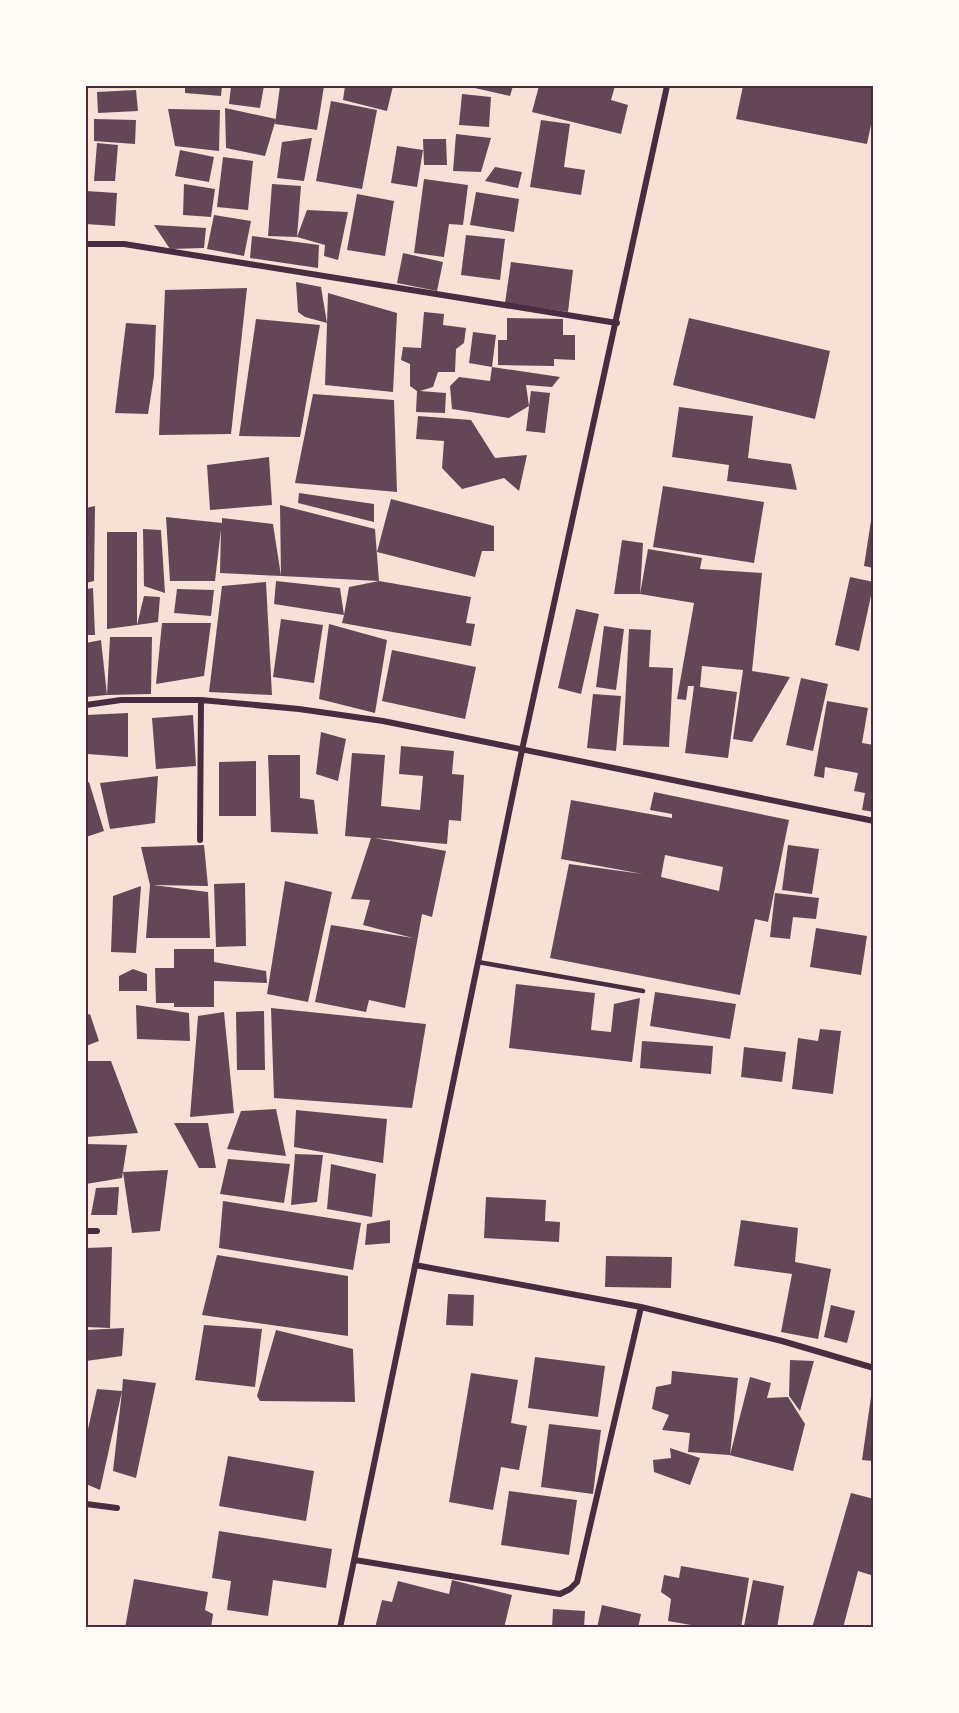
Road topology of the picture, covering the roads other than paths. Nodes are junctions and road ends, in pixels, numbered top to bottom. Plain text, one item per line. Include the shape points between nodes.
1 (667, 86) edge
2 (86, 244) edge
3 (617, 322) junction
4 (201, 700) junction
5 (86, 705) edge
6 (522, 750) junction
7 (873, 821) edge
8 (200, 840) dead end
9 (478, 962) junction
10 (643, 991) dead end
11 (86, 1231) edge
12 (97, 1231) dead end
13 (415, 1265) junction
14 (641, 1307) junction
15 (873, 1368) edge
16 (86, 1504) edge
17 (117, 1508) dead end
18 (355, 1560) junction
19 (340, 1628) edge

1 - 3 street
2 - 3 street via 124,244
3 - 6 street
4 - 5 street via 121,700
4 - 6 street via 382,721
4 - 8 street
6 - 7 street
6 - 9 street
9 - 10 lane
9 - 13 street
11 - 12 street
13 - 14 street
13 - 18 street
14 - 15 street
14 - 18 street via 577,1582 570,1589 560,1594
16 - 17 street
18 - 19 street

